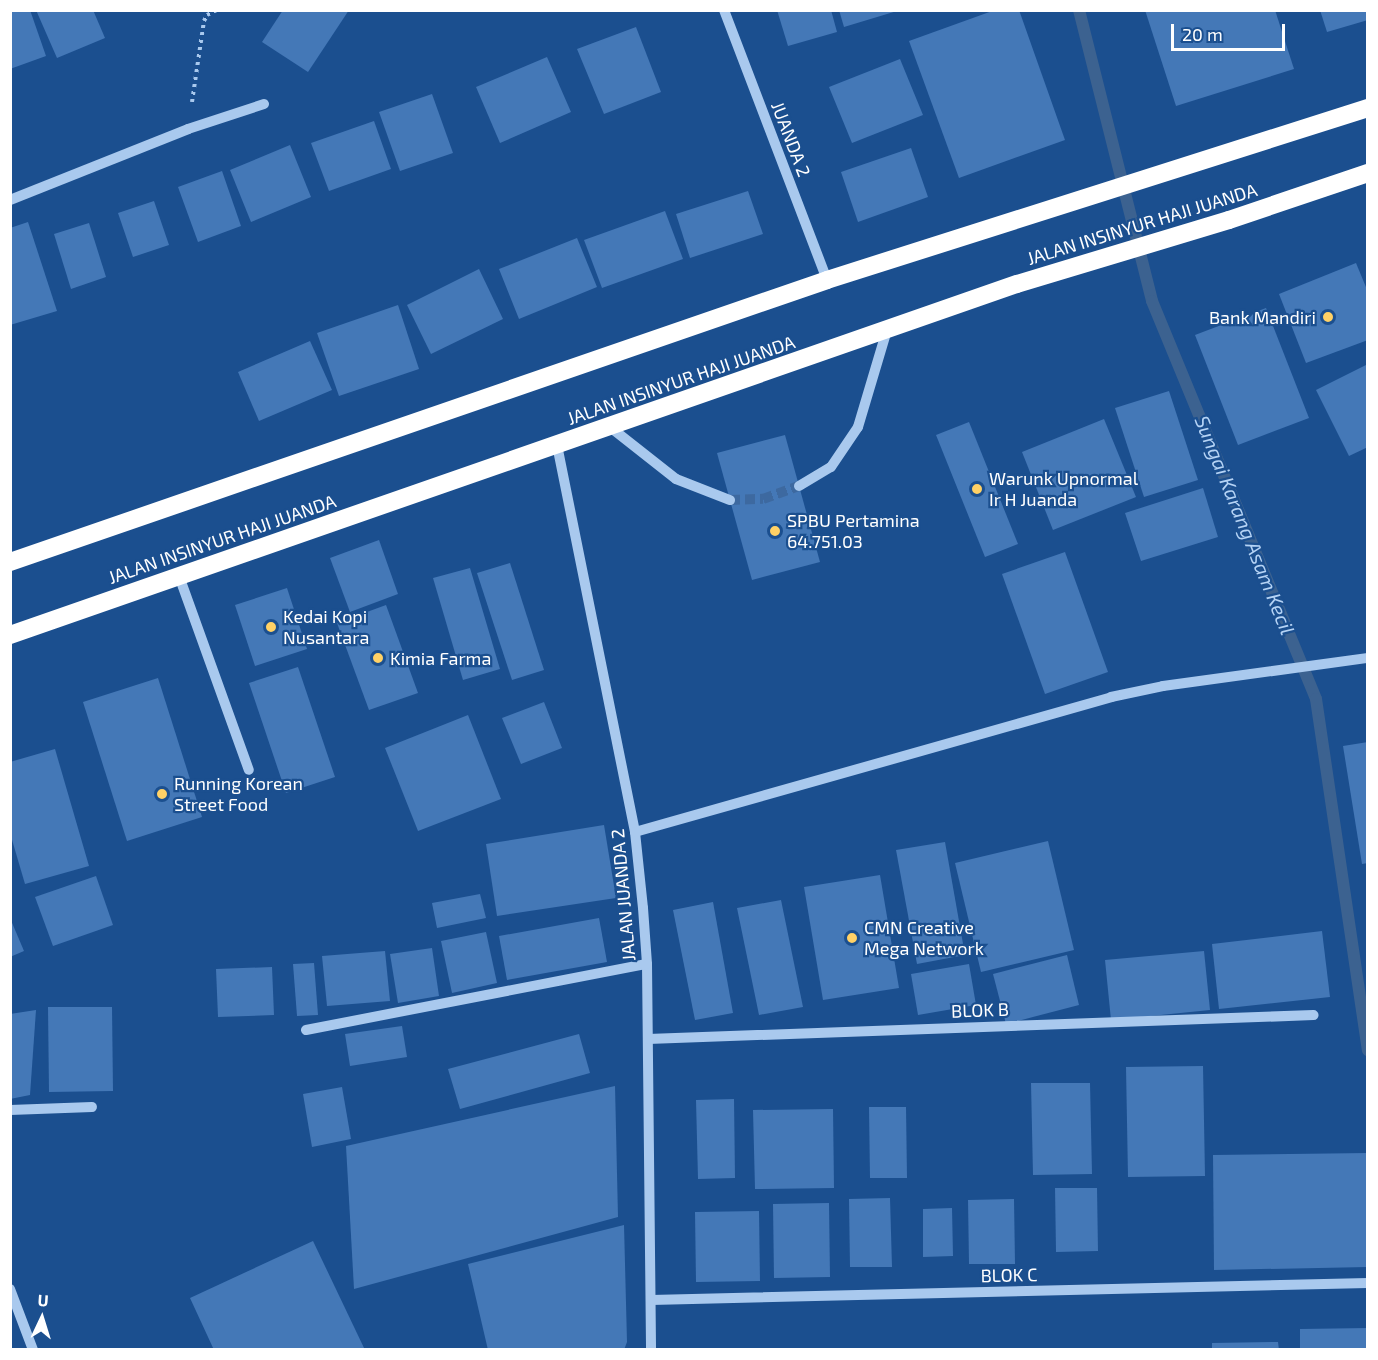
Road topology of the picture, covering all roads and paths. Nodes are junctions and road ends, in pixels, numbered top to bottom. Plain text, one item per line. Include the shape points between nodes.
1 (217, 10) edge
2 (724, 10) edge
3 (264, 104) dead end
4 (1368, 108) edge
5 (188, 129) junction
6 (1368, 173) edge
7 (10, 200) edge
8 (827, 280) junction
9 (887, 330) junction
10 (610, 427) junction
11 (557, 445) junction
12 (799, 486) tunnel mouth
13 (730, 500) tunnel mouth
14 (10, 562) edge
15 (179, 576) junction
16 (10, 634) edge
17 (1368, 658) edge
18 (249, 770) dead end
19 (635, 832) junction
20 (647, 964) junction
21 (1314, 1015) dead end
22 (306, 1030) dead end
23 (648, 1039) junction
24 (92, 1107) dead end
25 (10, 1110) edge
26 (1368, 1282) edge
27 (10, 1290) edge
28 (651, 1300) junction
29 (33, 1350) edge
30 (651, 1350) edge

1 - 5 path via 204,21
2 - 8 street, JUANDA 2
3 - 5 street
4 - 8 highway
5 - 7 street
6 - 9 highway, JALAN INSINYUR HAJI JUANDA via 1017,284
8 - 14 highway
9 - 10 highway, JALAN INSINYUR HAJI JUANDA
9 - 12 street via 858,427 831,467
10 - 11 highway, JALAN INSINYUR HAJI JUANDA
10 - 13 street via 676,479
11 - 15 highway, JALAN INSINYUR HAJI JUANDA
11 - 19 street, JALAN JUANDA 2
15 - 16 highway, JALAN INSINYUR HAJI JUANDA
15 - 18 street
17 - 19 street via 1163,686 1111,697
19 - 20 street, JALAN JUANDA 2
20 - 22 street
20 - 23 street, JALAN JUANDA 2
21 - 23 street, BLOK B
23 - 28 street, JALAN JUANDA 2
24 - 25 street
26 - 28 street, BLOK C
27 - 29 street
28 - 30 street, JALAN JUANDA 2

